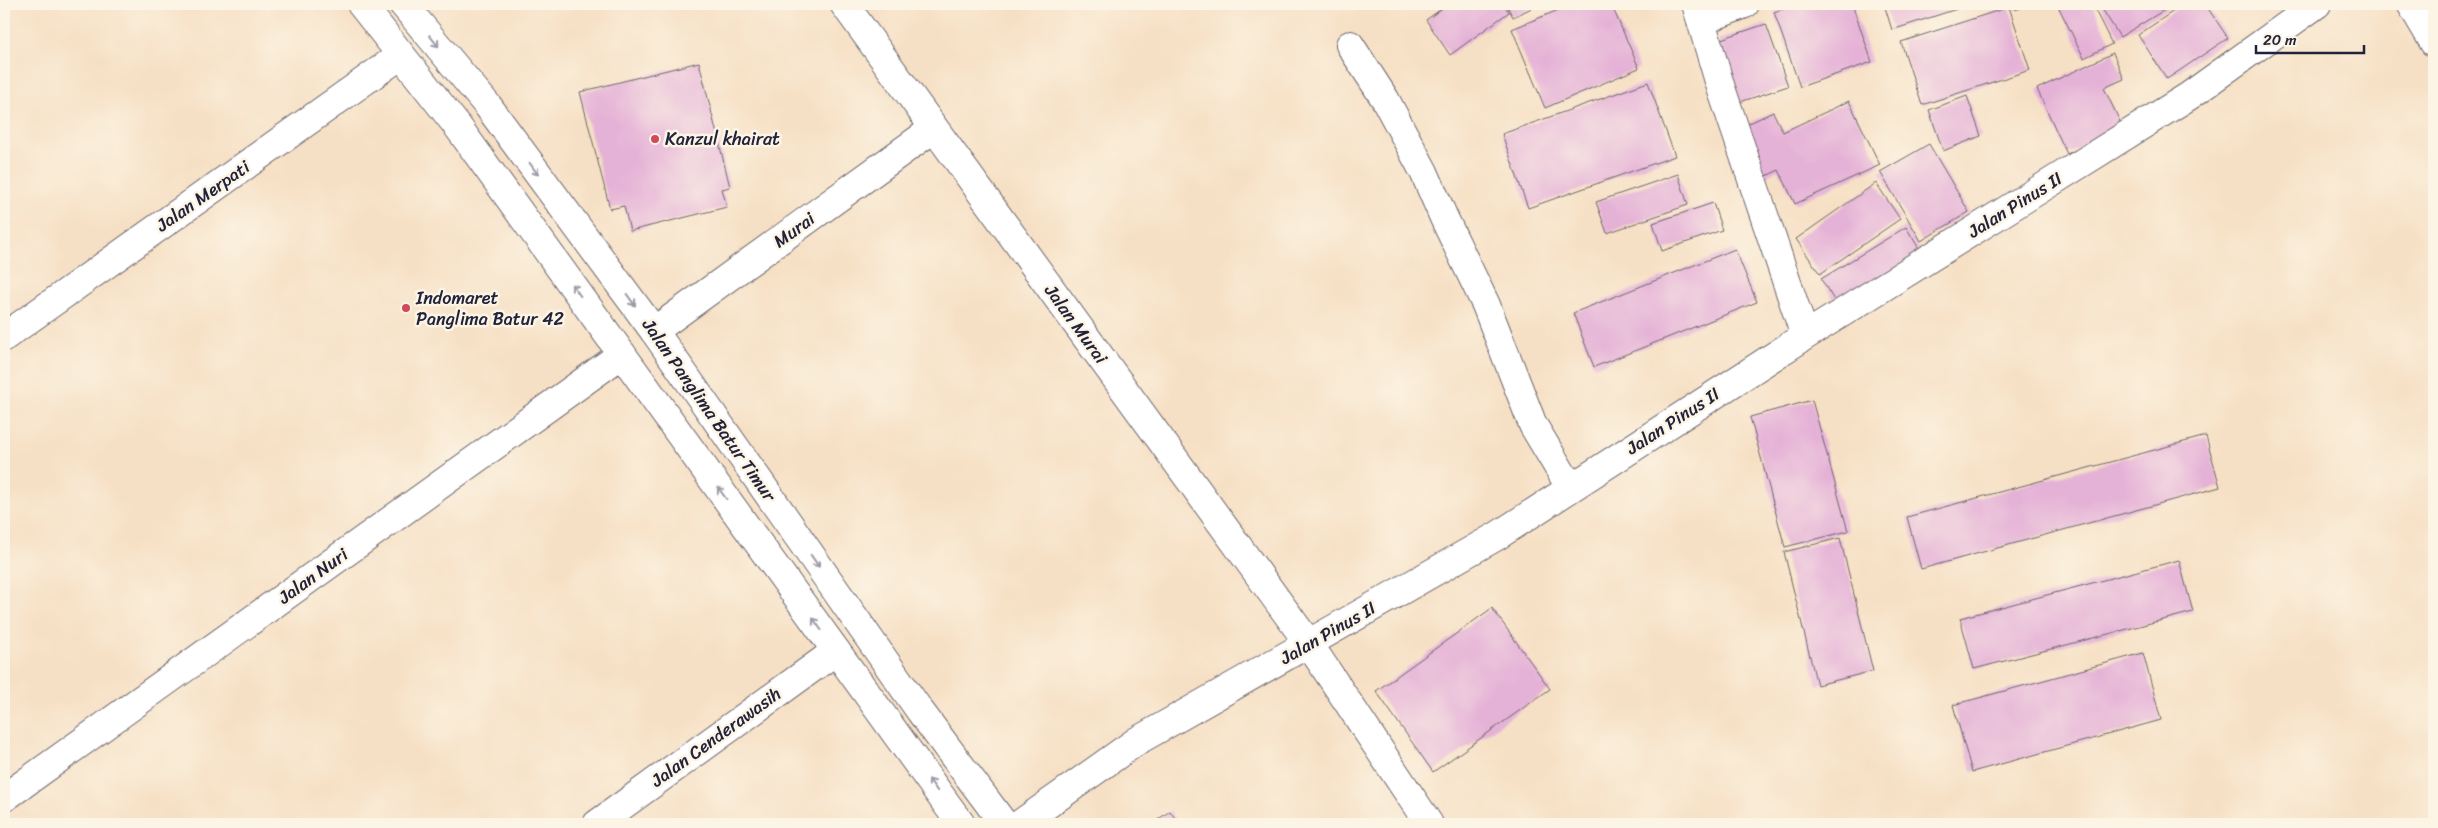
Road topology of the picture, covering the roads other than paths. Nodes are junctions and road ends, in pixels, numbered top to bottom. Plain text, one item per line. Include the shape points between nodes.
1 (361, 4) edge
2 (403, 4) edge
3 (844, 4) edge
4 (1745, 4) edge
5 (2411, 4) edge
6 (2314, 5) edge
7 (1698, 12) edge
8 (2434, 43) edge
9 (1350, 45) dead end
10 (402, 55) junction
11 (934, 129) junction
12 (654, 331) junction
13 (1804, 336) junction
14 (4, 337) edge
15 (622, 354) junction
16 (1570, 487) junction
17 (797, 535) junction
18 (768, 556) junction
19 (1310, 644) junction
20 (836, 650) junction
21 (4, 798) edge
22 (597, 824) edge
23 (961, 824) edge
24 (1004, 824) edge
25 (1020, 824) edge
26 (1429, 824) edge

1 - 10 street, Jalan Panglima Batur Timur
2 -> 12 street, Jalan Panglima Batur Timur via 488,106
3 - 11 street, Jalan Murai
4 - 7 street
5 - 8 street
6 - 13 street, Jalan Pinus II via 2189,96
7 - 13 street
9 - 16 street via 1386,98 1424,172 1504,348 1533,425
10 - 14 street, Jalan Merpati
15 -> 10 street, Jalan Panglima Batur Timur
11 - 12 street, Murai
11 - 19 street, Jalan Murai
12 - 17 street, Jalan Panglima Batur Timur
13 - 16 street, Jalan Pinus II
18 -> 15 street, Jalan Panglima Batur Timur
15 - 21 street, Jalan Nuri
16 - 19 street, Jalan Pinus II via 1497,536
17 - 18 street
17 -> 24 street, Jalan Panglima Batur Timur
20 -> 18 street, Jalan Panglima Batur Timur
19 - 25 street, Jalan Pinus II via 1137,741
19 - 26 street, Jalan Murai
20 - 22 street, Jalan Cenderawasih
23 -> 20 street, Jalan Panglima Batur Timur

